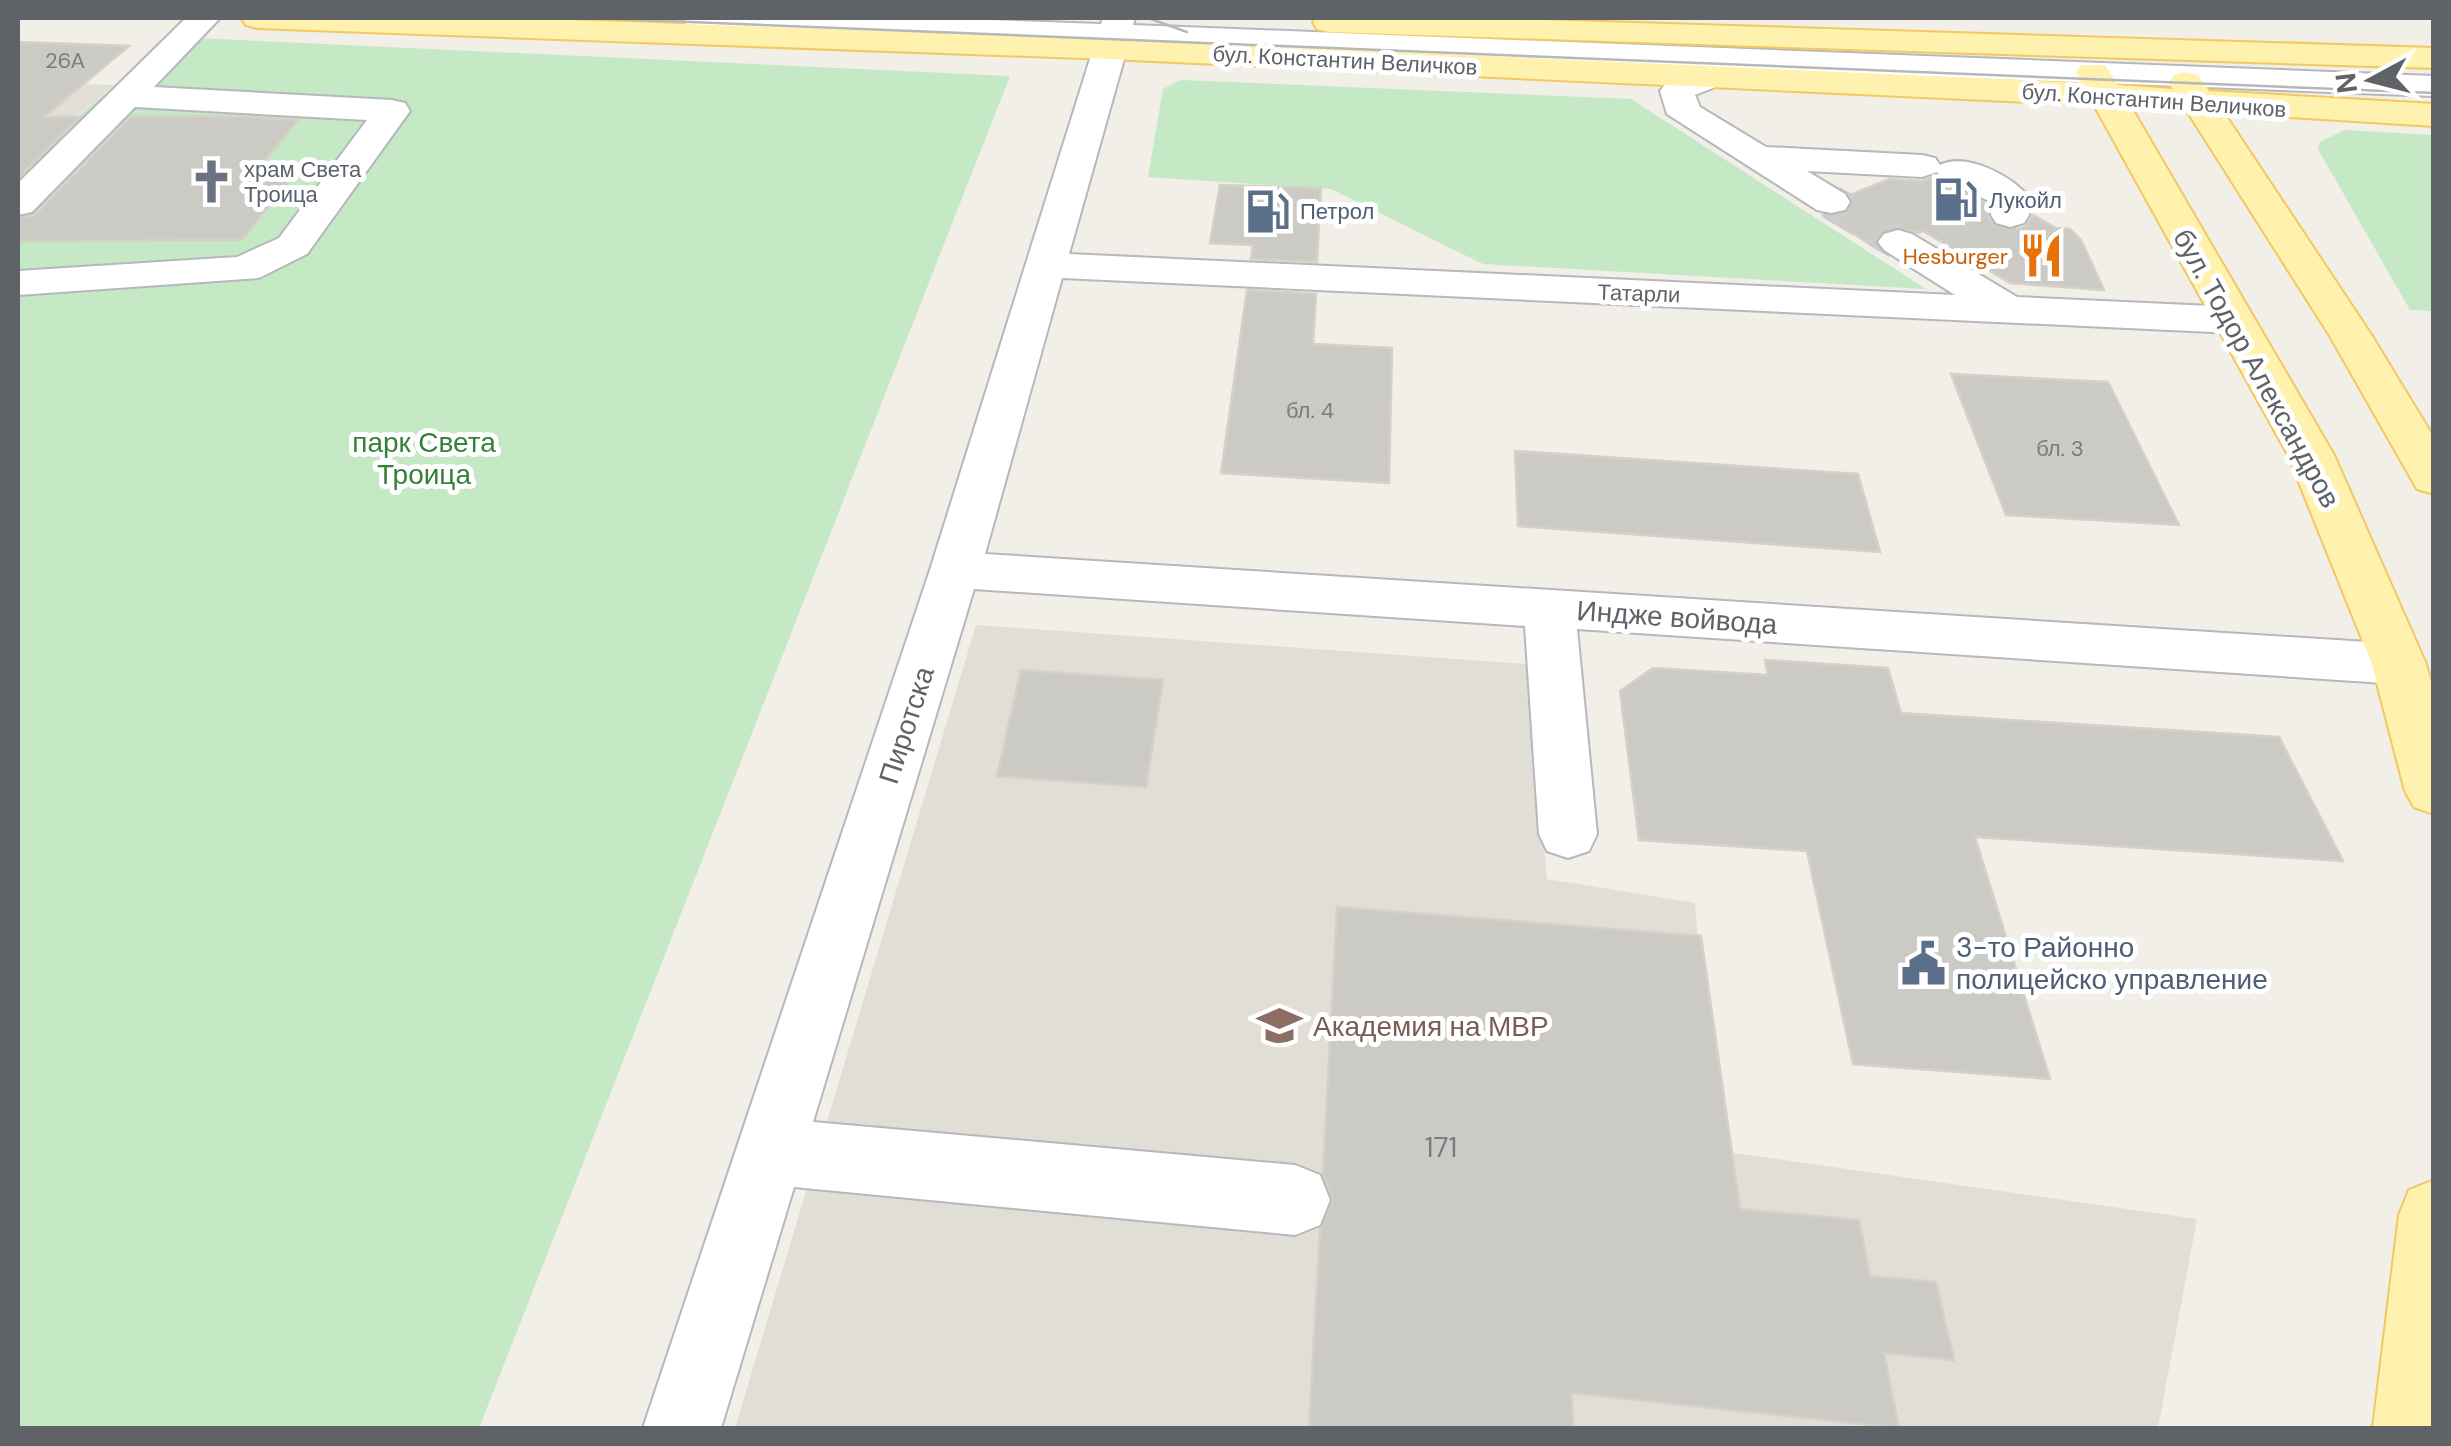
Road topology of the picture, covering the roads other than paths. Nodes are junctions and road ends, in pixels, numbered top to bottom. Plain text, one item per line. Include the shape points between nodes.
1 (204, 18) edge
2 (256, 18) edge
3 (698, 18) edge
4 (1221, 18) edge
5 (2061, 18) edge
6 (2143, 18) edge
7 (1114, 33) edge
8 (2434, 58) edge
9 (2093, 72) junction
10 (2183, 76) junction
11 (1711, 77) junction
12 (2434, 86) edge
13 (124, 96) junction
14 (2434, 116) edge
15 (1759, 158) junction
16 (1832, 202) tunnel mouth
17 (18, 204) edge
18 (2010, 215) dead end
19 (1920, 246) tunnel mouth
20 (1045, 265) junction
21 (18, 283) edge
22 (2008, 309) junction
23 (2233, 320) junction
24 (2434, 478) edge
25 (955, 570) junction
26 (1549, 608) junction
27 (2399, 664) junction
28 (2434, 791) edge
29 (1568, 834) dead end
30 (770, 1151) junction
31 (1295, 1200) dead end
32 (2434, 1215) edge
33 (682, 1428) edge
34 (2412, 1428) edge

1 - 13 street
2 - 7 main road, бул. Константин Величков
3 - 7 street, бул. Константин Величков
4 - 9 main road, бул. Константин Величков
5 - 9 main road, бул. Тодор Александров
6 - 10 main road
7 - 9 street, бул. Константин Величков
7 - 11 main road, бул. Константин Величков
7 - 20 street, Пиротска
8 - 10 main road, бул. Константин Величков
9 - 10 main road, бул. Константин Величков
9 - 10 main road, бул. Константин Величков
9 - 11 main road, бул. Константин Величков
9 - 23 main road, бул. Тодор Александров
10 - 12 street, бул. Константин Величков
10 - 14 main road, бул. Константин Величков
10 - 24 main road
11 - 15 street via 1677,90 1679,107
13 - 17 street
13 - 21 street via 392,112 293,246 245,269
15 - 16 street
15 - 18 street via 1938,169 1983,179 2011,199
19 - 22 street
20 - 22 street, Татарли
20 - 25 street, Пиротска
22 - 23 street, Татарли
23 - 27 main road, бул. Тодор Александров via 2311,455
25 - 26 street, Индже войвода
25 - 30 street, Пиротска
26 - 27 street, Индже войвода
26 - 29 street
27 - 28 main road, бул. Тодор Александров
30 - 31 street
30 - 33 street, Пиротска
32 - 34 main road

